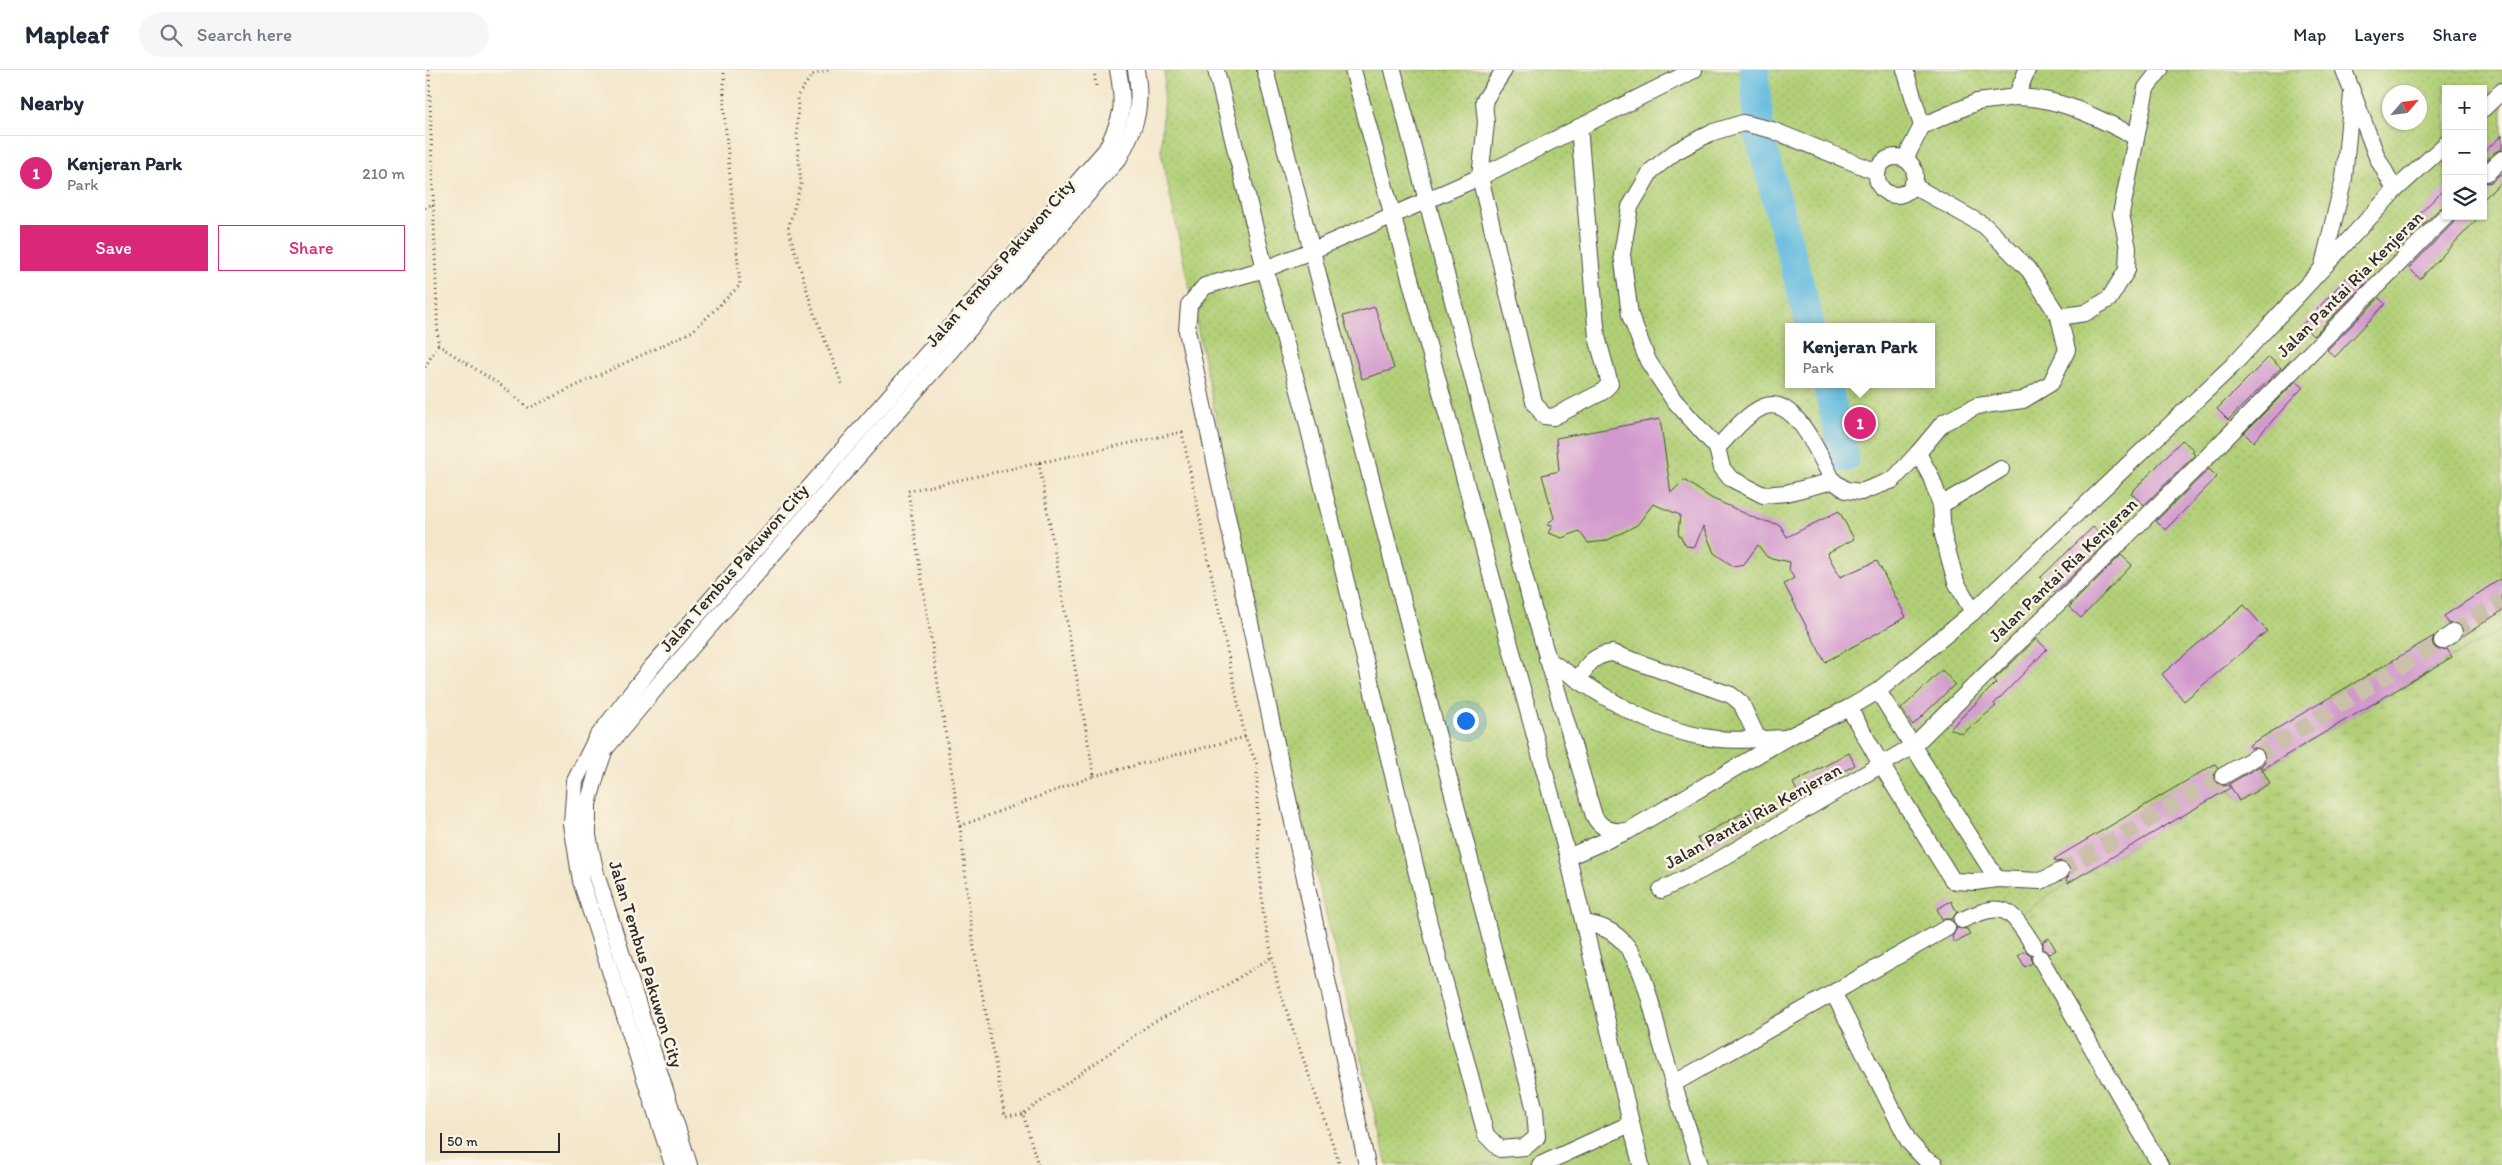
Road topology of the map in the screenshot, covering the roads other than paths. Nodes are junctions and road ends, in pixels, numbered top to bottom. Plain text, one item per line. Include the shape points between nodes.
1 (1118, 70) edge
2 (1136, 70) edge
3 (1216, 70) edge
4 (1265, 70) edge
5 (1353, 70) edge
6 (1393, 70) edge
7 (1504, 70) edge
8 (1694, 70) edge
9 (1905, 70) edge
10 (2027, 70) edge
11 (2160, 70) edge
12 (2345, 70) edge
13 (2502, 91) edge
14 (2352, 94) junction
15 (2016, 96) junction
16 (2487, 105) edge
17 (1922, 126) junction
18 (1579, 127) junction
19 (2136, 137) junction
20 (2442, 148) edge
21 (1905, 159) junction
22 (2502, 159) edge
23 (1877, 172) junction
24 (2487, 173) dead end
25 (1480, 177) junction
26 (1913, 185) junction
27 (2395, 190) junction
28 (1428, 199) junction
29 (1392, 215) junction
30 (2442, 220) edge
31 (1311, 251) junction
32 (1265, 269) junction
33 (2321, 271) junction
34 (2059, 317) junction
35 (1717, 448) junction
36 (1918, 453) junction
37 (2001, 469) dead end
38 (1833, 481) junction
39 (1941, 505) junction
40 (1973, 612) junction
41 (1547, 658) junction
42 (1578, 680) junction
43 (1878, 691) junction
44 (1849, 708) junction
45 (1786, 738) junction
46 (1758, 739) junction
47 (1913, 746) junction
48 (2256, 757) tunnel mouth
49 (1882, 766) junction
50 (2223, 776) tunnel mouth
51 (1628, 831) junction
52 (1568, 857) junction
53 (2061, 871) tunnel mouth
54 (1997, 879) junction
55 (1661, 890) dead end
56 (1584, 923) junction
57 (1834, 994) junction
58 (1673, 1084) junction
59 (1630, 1124) junction
60 (673, 1165) edge
61 (689, 1165) edge
62 (1367, 1165) edge
63 (1540, 1165) edge
64 (1641, 1165) edge
65 (1700, 1165) edge
66 (1935, 1165) edge
67 (2159, 1165) edge

1 - 60 street, Jalan Tembus Pakuwon City via 1124,98 1118,126 1106,150 650,669 596,740 575,781 572,824 581,881
2 - 61 street, Jalan Tembus Pakuwon City via 1140,92 1135,129 1119,158 605,749 588,804 588,836 596,874
3 - 32 street
4 - 31 street
5 - 29 street
6 - 28 street
7 - 25 street via 1484,101
8 - 18 street
9 - 17 street
10 - 15 street
11 - 19 street via 2145,88
12 - 14 street
13 - 16 street
14 - 27 street via 2377,157
14 - 33 street via 2344,178
15 - 17 street via 1977,102
15 - 19 street via 2042,98 2080,110
17 - 21 street
18 - 25 street
18 - 25 street via 1597,337 1610,384 1602,392 1553,417 1544,416 1534,402
19 - 34 street via 2121,214 2128,248 2127,270 2109,299 2085,312
20 - 27 street
21 - 23 street via 1893,157 1883,162
21 - 26 street via 1915,175
22 - 24 street
23 - 26 street via 1877,181 1889,194 1906,192
23 - 35 street via 1772,130 1743,123 1710,133 1651,170 1630,207 1622,254 1630,315 1648,361 1673,399
25 - 28 street
26 - 34 street via 1985,226 2029,270
27 - 33 street
28 - 29 street
28 - 41 street
29 - 31 street
29 - 52 street
30 - 47 street, Jalan Pantai Ria Kenjeran
31 - 32 street
31 - 32 street via 1533,1101 1537,1137 1525,1147 1500,1149 1486,1135 1429,923 1303,405
32 - 62 street via 1205,286 1189,305 1187,331
33 - 40 street via 2232,366
34 - 36 street via 2067,350 2051,383 2023,400 1977,406 1943,423
35 - 38 street via 1722,468 1730,478 1763,495 1786,493
35 - 38 street via 1753,413 1764,406 1778,404 1791,412 1800,424
36 - 38 street via 1893,480 1861,492 1846,490
36 - 39 street
37 - 39 street
39 - 40 street via 1943,535 1956,582
40 - 43 street
41 - 42 street
41 - 51 street via 1593,816 1598,824 1612,832
42 - 46 street via 1659,726 1705,738
42 - 46 street via 1590,660 1612,653 1731,695 1745,709
43 - 44 street
43 - 47 street
44 - 45 street
44 - 49 street
45 - 46 street
45 - 51 street
47 - 49 street, Jalan Pantai Ria Kenjeran
47 - 54 street
48 - 50 street
49 - 54 street via 1953,880
49 - 55 street, Jalan Pantai Ria Kenjeran via 1702,870
51 - 52 street
52 - 56 street
53 - 54 street via 2041,881
56 - 58 street via 1613,931 1627,946 1640,971
56 - 59 street
57 - 58 street
57 - 66 street via 1909,1142
57 - 67 street via 1955,924 1987,909 2000,909 2015,918 2037,952
58 - 65 street
59 - 63 street
59 - 64 street

